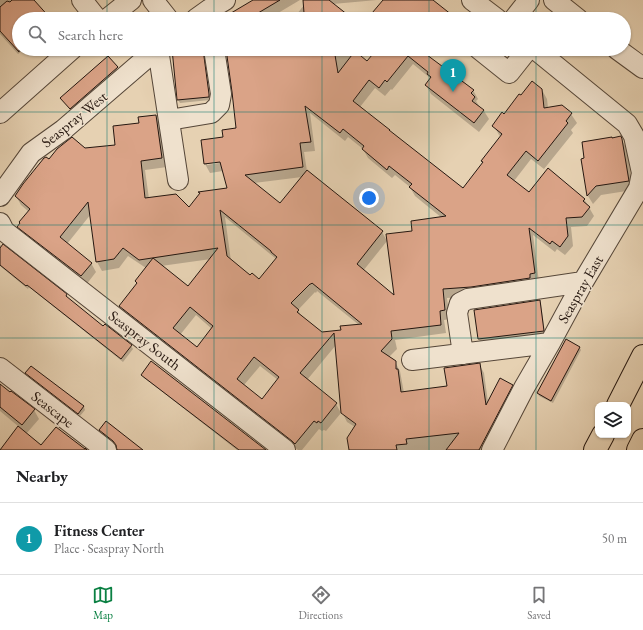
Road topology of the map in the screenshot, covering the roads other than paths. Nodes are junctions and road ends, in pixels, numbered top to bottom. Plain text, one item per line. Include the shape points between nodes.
1 (82, 0) edge
2 (131, 0) edge
3 (153, 0) edge
4 (225, 0) edge
5 (529, 0) edge
6 (554, 0) edge
7 (91, 12) edge
8 (116, 12) edge
9 (162, 12) edge
10 (209, 12) edge
11 (520, 12) edge
12 (569, 12) edge
13 (64, 56) edge
14 (150, 56) edge
15 (159, 56) edge
16 (215, 56) edge
17 (488, 56) edge
18 (522, 56) edge
19 (544, 56) edge
20 (627, 56) edge
21 (643, 68) edge
22 (0, 113) edge
23 (169, 120) junction
24 (178, 180) dead end
25 (0, 196) edge
26 (2, 227) edge
27 (583, 282) junction
28 (550, 343) junction
29 (463, 354) junction
30 (643, 356) edge
31 (412, 360) dead end
32 (0, 368) edge
33 (620, 402) edge
34 (601, 438) edge
35 (643, 440) edge
36 (106, 450) edge
37 (285, 450) edge
38 (492, 450) edge
39 (595, 450) edge
40 (638, 450) edge

1 - 7 street
2 - 8 street
3 - 9 street
4 - 10 street
5 - 11 street
6 - 12 street
13 - 22 street
14 - 25 street, Seaspray West via 63,130 31,153
15 - 23 street
16 - 23 street via 221,94 219,105 211,113
17 - 18 street via 509,73
19 - 27 street, Seaspray East via 627,124 634,136 642,173 639,188
20 - 21 street
23 - 24 street
26 - 37 street, Seaspray South
27 - 28 street, Seaspray East
27 - 29 street via 468,299 460,304 458,314
28 - 29 street
28 - 38 street, Seaspray East
29 - 31 street
30 - 33 main road
32 - 36 street, Seascape
34 - 39 main road
35 - 40 main road

